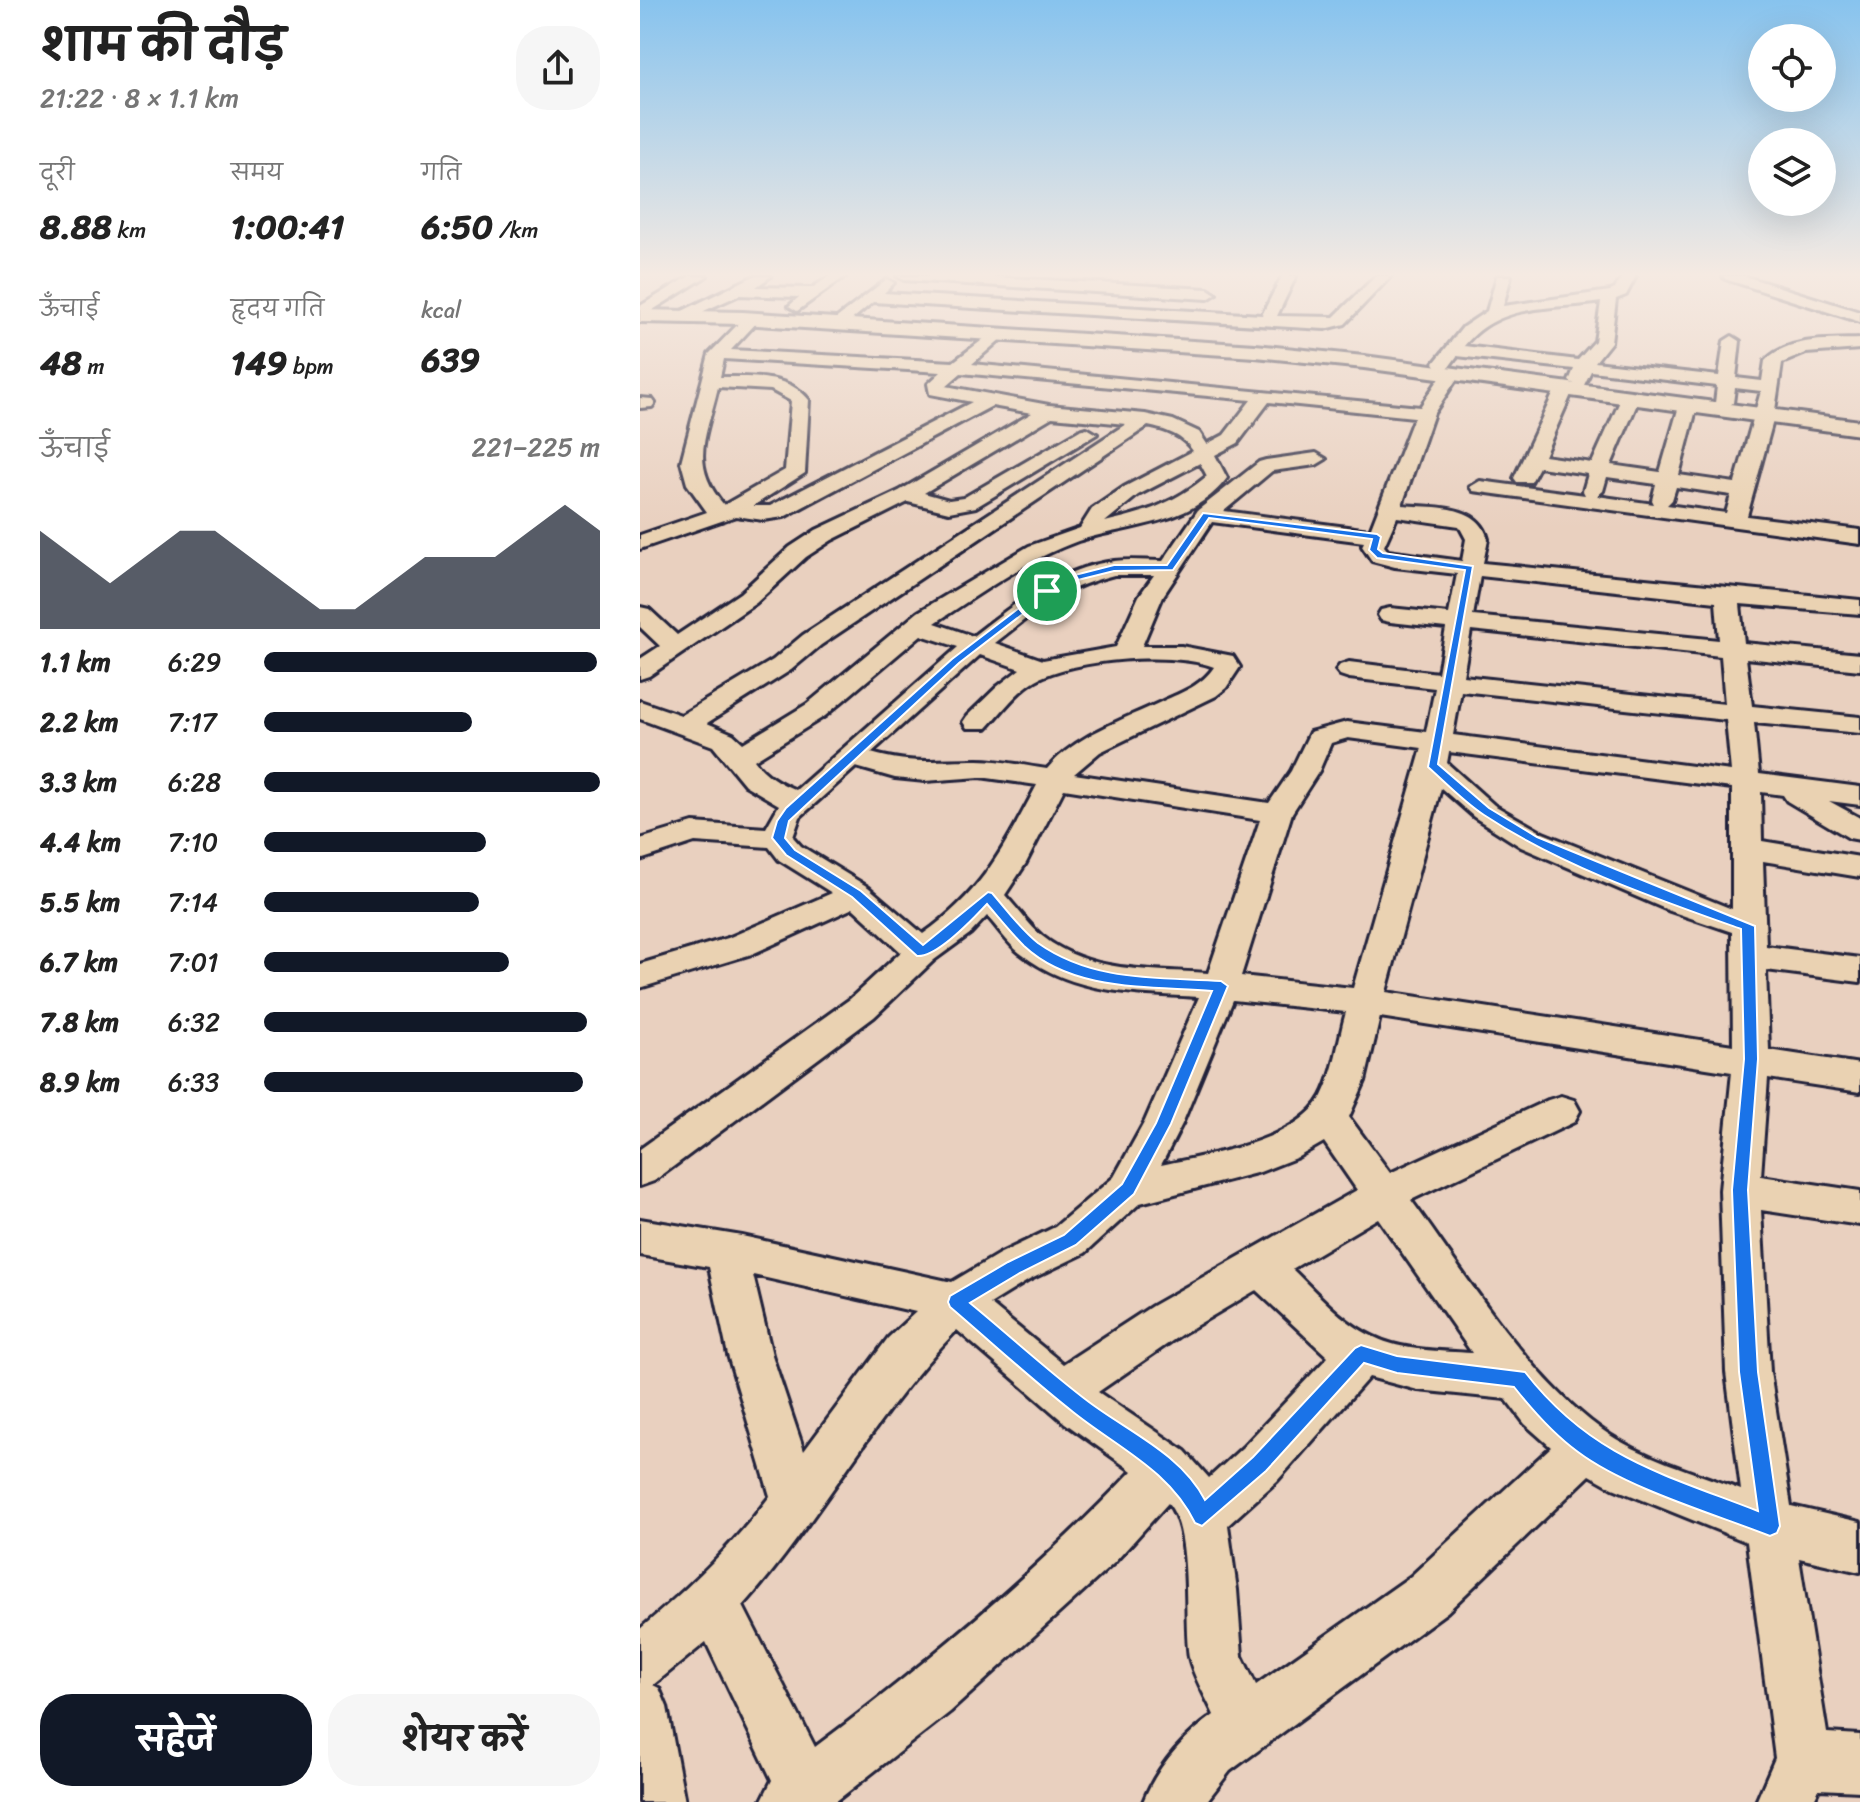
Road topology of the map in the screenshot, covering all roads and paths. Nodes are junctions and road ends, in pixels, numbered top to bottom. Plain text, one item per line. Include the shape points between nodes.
1 (715, 360) edge
2 (870, 360) edge
3 (966, 360) edge
4 (1343, 360) edge
5 (1448, 360) edge
6 (1535, 360) edge
7 (1587, 360) edge
8 (1730, 360) edge
9 (1775, 360) edge
10 (1584, 366) junction
11 (958, 367) junction
12 (1443, 373) junction
13 (1063, 377) junction
14 (1727, 381) junction
15 (709, 382) junction
16 (1137, 384) junction
17 (1768, 387) junction
18 (1569, 390) junction
19 (1264, 396) junction
20 (1630, 399) junction
21 (988, 401) junction
22 (1688, 406) junction
23 (1043, 410) junction
24 (1723, 410) junction
25 (1425, 413) junction
26 (1766, 415) junction
27 (1115, 417) junction
28 (1145, 420) junction
29 (1860, 428) edge
30 (1206, 453) junction
31 (1316, 459) dead end
32 (1533, 460) junction
33 (857, 470) junction
34 (1599, 470) junction
35 (1665, 480) junction
36 (901, 484) junction
37 (1480, 487) dead end
38 (1741, 490) junction
39 (1517, 492) junction
40 (1590, 502) junction
41 (1661, 511) junction
42 (726, 512) junction
43 (1206, 515) junction
44 (1735, 521) junction
45 (1383, 523) junction
46 (1087, 533) junction
47 (1860, 537) edge
48 (640, 542) edge
49 (1170, 568) junction
50 (1470, 568) junction
51 (993, 577) junction
52 (1047, 591) junction
53 (1727, 595) junction
54 (1860, 607) edge
55 (640, 614) edge
56 (1390, 615) dead end
57 (1458, 622) junction
58 (917, 625) junction
59 (978, 645) junction
60 (675, 646) junction
61 (1734, 648) junction
62 (1126, 653) junction
63 (1860, 662) edge
64 (1043, 668) junction
65 (1349, 670) dead end
66 (640, 671) edge
67 (1449, 681) junction
68 (640, 709) edge
69 (1738, 710) junction
70 (977, 722) dead end
71 (687, 723) junction
72 (1860, 725) edge
73 (1435, 754) junction
74 (850, 756) junction
75 (740, 757) junction
76 (1055, 778) junction
77 (1765, 784) junction
78 (1860, 796) edge
79 (799, 803) junction
80 (1277, 813) junction
81 (1860, 831) edge
82 (778, 838) junction
83 (1745, 848) junction
84 (640, 850) edge
85 (1860, 867) edge
86 (857, 894) junction
87 (988, 896) junction
88 (1749, 941) junction
89 (922, 952) junction
90 (1860, 970) edge
91 (640, 976) edge
92 (1221, 986) junction
93 (1365, 1002) junction
94 (1751, 1059) junction
95 (1860, 1078) edge
96 (1561, 1111) dead end
97 (1328, 1118) junction
98 (640, 1170) edge
99 (1128, 1189) junction
100 (1740, 1190) junction
101 (1383, 1195) junction
102 (1860, 1208) edge
103 (640, 1237) edge
104 (727, 1251) junction
105 (1260, 1266) junction
106 (956, 1302) junction
107 (1361, 1354) junction
108 (1519, 1379) junction
109 (1061, 1391) junction
110 (1586, 1447) junction
111 (1168, 1468) junction
112 (796, 1501) junction
113 (1202, 1516) junction
114 (1770, 1526) junction
115 (1860, 1547) edge
116 (713, 1601) junction
117 (640, 1664) edge
118 (640, 1707) edge
119 (1246, 1724) junction
120 (1831, 1773) edge
121 (798, 1795) edge
122 (657, 1802) edge
123 (1171, 1802) edge

1 - 15 street
2 - 11 street
3 - 11 street
4 - 12 street
5 - 12 street
6 - 10 street
7 - 10 street
8 - 14 street
9 - 17 street
10 - 14 street
10 - 18 street
11 - 13 street
11 - 21 street via 936,390
12 - 18 street
12 - 25 street
13 - 16 street
13 - 23 street
14 - 17 street
14 - 24 street
15 - 42 street via 692,474
15 - 42 street via 782,386 800,400 795,473
16 - 19 street
16 - 27 street
17 - 26 street
18 - 20 street
18 - 32 street
19 - 25 street
19 - 30 street via 1238,433
20 - 22 street
20 - 34 street
21 - 23 street
21 - 33 street
22 - 24 street
22 - 35 street
23 - 27 street
23 - 36 street via 956,463
24 - 26 street
25 - 45 street
26 - 29 street
26 - 38 street
27 - 28 street
27 - 36 street via 969,503 949,506
28 - 30 street via 1184,430
28 - 71 street via 782,665
30 - 46 street via 1131,491 1100,514
30 - 46 street via 1217,478 1193,498 1159,516
31 - 43 street via 1266,466
32 - 34 street
32 - 39 street
33 - 36 street
33 - 42 street via 776,512
34 - 35 street
34 - 40 street
35 - 38 street
35 - 41 street
36 - 60 street via 798,552 748,598
37 - 39 street
38 - 44 street
39 - 40 street
40 - 41 street
41 - 44 street
42 - 48 street
43 - 45 street
43 - 49 street
44 - 47 street
45 - 50 street via 1373,550 1380,556
45 - 50 street via 1459,517 1470,522 1479,538
46 - 51 street via 1058,541
49 - 52 street via 1114,568
49 - 62 street via 1151,596
50 - 53 street
50 - 57 street
51 - 52 street
51 - 58 street
52 - 59 street
53 - 54 street
53 - 61 street
55 - 60 street
56 - 57 street
57 - 61 street
57 - 67 street
58 - 59 street
58 - 75 street via 816,710
59 - 64 street
59 - 74 street
60 - 66 street
61 - 63 street
61 - 69 street
62 - 64 street
62 - 76 street via 1199,655 1224,661 1227,667 1207,690 1090,746
64 - 70 street via 1019,681
65 - 67 street
67 - 69 street
67 - 73 street
68 - 71 street
69 - 72 street
69 - 77 street
71 - 75 street via 723,740
73 - 77 street
73 - 80 street via 1347,730 1327,733
73 - 88 street via 1484,811 1532,840 1681,903
73 - 93 street via 1404,879
74 - 76 street via 895,769 980,768
74 - 79 street
75 - 79 street via 760,783
76 - 80 street
76 - 87 street
77 - 78 street
77 - 81 street
77 - 83 street
79 - 82 street via 783,821
80 - 92 street
82 - 84 street via 693,832
82 - 86 street via 790,853
83 - 85 street
83 - 88 street
86 - 89 street
86 - 91 street via 740,946
87 - 89 street
87 - 92 street via 1030,944 1063,965 1099,978
88 - 90 street
88 - 94 street
89 - 98 street via 862,1008
92 - 93 street
92 - 99 street via 1163,1124
93 - 94 street
93 - 97 street via 1343,1091
94 - 95 street
94 - 100 street
96 - 101 street
97 - 99 street via 1263,1155
97 - 101 street
99 - 106 street via 1070,1240
100 - 102 street
100 - 114 street via 1748,1372
101 - 105 street
101 - 108 street
103 - 104 street
104 - 106 street
104 - 112 street via 750,1355
105 - 107 street
105 - 109 street
106 - 109 street
106 - 112 street via 904,1353
107 - 108 street via 1397,1364
107 - 113 street via 1260,1464
108 - 110 street via 1541,1408
109 - 111 street
110 - 114 street via 1630,1471
110 - 119 street via 1429,1594
111 - 113 street via 1190,1492
111 - 121 street via 1096,1545 931,1693
112 - 116 street
113 - 119 street via 1216,1659
114 - 115 street
114 - 120 street
116 - 117 street
116 - 121 street
118 - 122 street
119 - 123 street via 1210,1751

